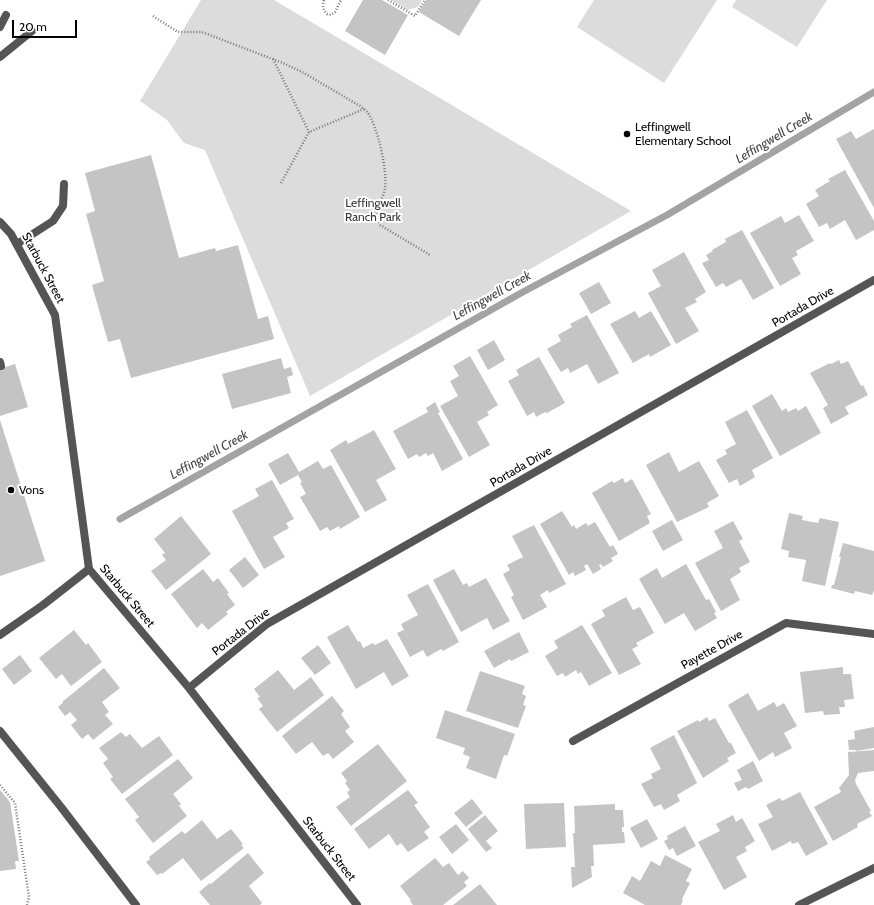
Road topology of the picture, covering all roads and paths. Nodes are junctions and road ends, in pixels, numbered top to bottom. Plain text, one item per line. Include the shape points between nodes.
1 (324, 0) edge
2 (341, 0) edge
3 (388, 0) edge
4 (425, 0) edge
5 (6, 15) dead end
6 (153, 16) dead end
7 (0, 26) edge
8 (32, 31) dead end
9 (0, 58) edge
10 (273, 59) junction
11 (364, 109) junction
12 (309, 132) junction
13 (282, 183) dead end
14 (64, 184) dead end
15 (0, 222) edge
16 (17, 244) junction
17 (430, 255) dead end
18 (874, 280) edge
19 (89, 569) junction
20 (874, 634) edge
21 (0, 635) edge
22 (189, 688) junction
23 (0, 731) edge
24 (572, 741) dead end
25 (0, 785) edge
26 (874, 868) edge
27 (27, 905) edge
28 (136, 905) edge
29 (357, 905) edge
30 (799, 905) edge

1 - 2 path via 322,4 325,12 331,15
3 - 4 path via 416,16
5 - 7 street
6 - 10 path via 178,32 202,32
8 - 9 street
10 - 11 path via 304,73
10 - 12 path
11 - 12 path
11 - 17 path via 372,122 385,166 385,189 375,211 380,225
12 - 13 path
14 - 16 street via 63,206 52,220
15 - 16 street, Starbuck Street
16 - 19 street, Starbuck Street via 55,315
18 - 22 street, Portada Drive via 267,624
19 - 21 street
19 - 22 street, Starbuck Street
20 - 24 street, Payette Drive via 786,624
22 - 29 street, Starbuck Street
23 - 28 street
25 - 27 path via 14,803 29,897
26 - 30 street

